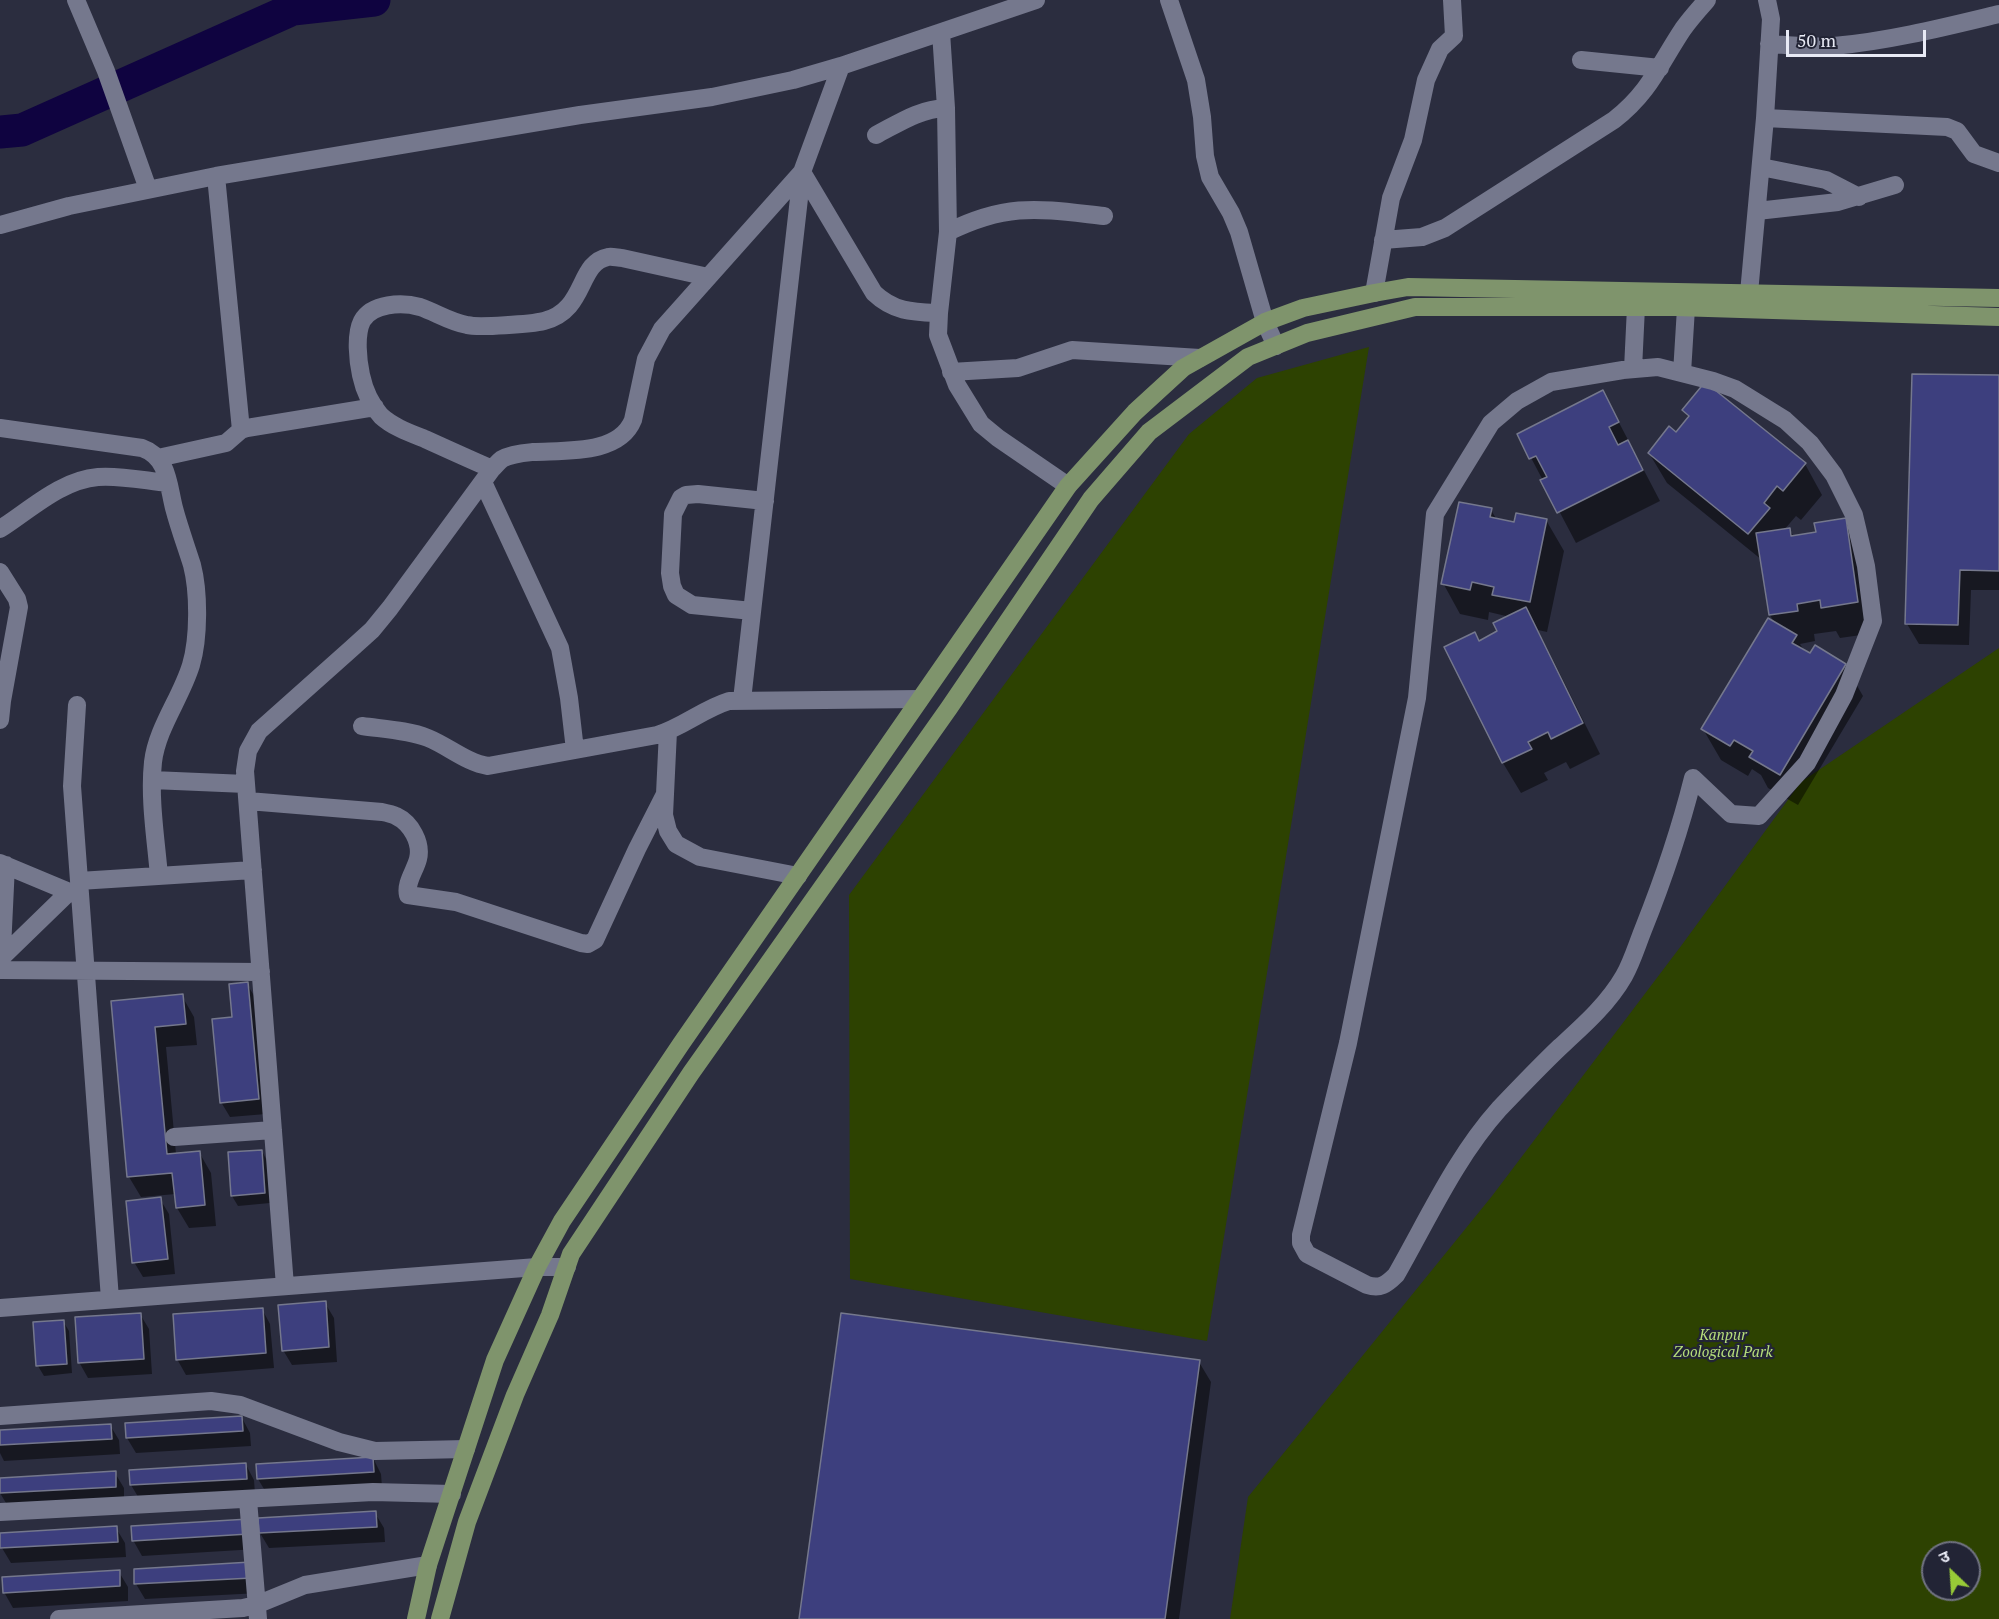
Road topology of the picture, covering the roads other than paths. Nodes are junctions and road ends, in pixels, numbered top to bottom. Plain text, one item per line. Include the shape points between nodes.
1 (76, 0) edge
2 (1036, 0) edge
3 (1169, 0) edge
4 (1452, 0) edge
5 (1707, 0) edge
6 (1767, 0) edge
7 (1999, 14) edge
8 (941, 32) junction
9 (1769, 44) junction
10 (1581, 60) dead end
11 (841, 66) junction
12 (1660, 68) junction
13 (946, 108) junction
14 (1765, 118) junction
15 (876, 135) dead end
16 (1999, 163) edge
17 (1761, 167) junction
18 (802, 172) junction
19 (216, 176) junction
20 (1895, 185) dead end
21 (148, 189) junction
22 (1859, 197) junction
23 (1757, 212) junction
24 (1104, 216) dead end
25 (0, 225) edge
26 (948, 232) junction
27 (1383, 240) junction
28 (708, 277) junction
29 (1374, 293) junction
30 (1749, 293) junction
31 (1999, 298) edge
32 (1636, 307) junction
33 (1686, 308) junction
34 (939, 313) junction
35 (1999, 317) edge
36 (1265, 322) junction
37 (1276, 346) junction
38 (1200, 358) junction
39 (1633, 369) junction
40 (951, 372) junction
41 (1682, 373) junction
42 (375, 407) junction
43 (0, 428) edge
44 (241, 430) junction
45 (158, 458) junction
46 (487, 475) junction
47 (168, 483) junction
48 (1068, 486) junction
49 (765, 501) junction
50 (0, 529) edge
51 (0, 572) edge
52 (752, 611) junction
53 (920, 699) junction
54 (742, 700) junction
55 (77, 705) dead end
56 (0, 720) edge
57 (362, 726) dead end
58 (668, 731) junction
59 (575, 750) junction
60 (152, 780) junction
61 (247, 793) junction
62 (665, 794) junction
63 (3, 864) edge
64 (253, 870) junction
65 (159, 876) junction
66 (798, 876) junction
67 (76, 890) junction
68 (1, 966) edge
69 (87, 970) junction
70 (261, 972) junction
71 (273, 1130) junction
72 (174, 1137) dead end
73 (537, 1267) junction
74 (567, 1267) junction
75 (285, 1286) junction
76 (110, 1299) junction
77 (0, 1308) edge
78 (0, 1416) edge
79 (466, 1449) junction
80 (452, 1494) junction
81 (249, 1500) junction
82 (0, 1512) edge
83 (428, 1565) junction
84 (257, 1612) edge
85 (117, 1617) edge
86 (59, 1619) edge
87 (416, 1619) edge
88 (440, 1619) edge

1 - 21 street
2 - 8 street
3 - 36 street via 1196,80 1210,177 1239,232
4 - 27 street via 1454,36 1440,49 1430,71 1413,141 1391,198
5 - 12 street via 1684,27
6 - 9 street via 1771,19
7 - 9 street via 1852,44
8 - 11 street
8 - 13 street
9 - 14 street
10 - 12 street
11 - 18 street
11 - 19 street via 712,97
12 - 27 street via 1637,100 1614,120 1445,228 1422,237
13 - 15 street via 918,113
13 - 26 street
14 - 16 street via 1947,127 1957,131 1974,154
14 - 17 street
17 - 22 street via 1826,180
17 - 23 street
18 - 28 street
18 - 34 street via 874,293 891,307 905,312
18 - 49 street
19 - 21 street
19 - 44 street
20 - 22 street
21 - 25 street
22 - 23 street
23 - 30 street
24 - 26 street via 1034,208 1011,210
26 - 34 street
27 - 29 street
28 - 42 street via 608,257 595,263 565,312 542,322 469,326 404,303 370,312 362,322 359,358 366,392
28 - 46 street via 652,345 630,429 619,440 590,448 515,454 502,459
29 - 30 main road via 1407,287
29 - 36 main road via 1303,308
30 - 31 main road
32 - 33 main road
32 - 37 main road via 1415,307 1307,333
32 - 39 street
33 - 35 main road
33 - 41 street
34 - 40 street via 938,335
36 - 37 street
36 - 38 main road
37 - 74 main road via 1248,357 1149,432 1091,499 691,1073
38 - 40 street via 1072,350 1018,368
38 - 48 main road via 1135,411
39 - 41 street via 1658,367
39 - 41 street via 1551,382 1517,401 1491,423 1435,514 1415,709 1348,1043 1301,1235 1307,1254 1376,1288 1387,1285 1396,1275 1483,1128 1593,1016 1624,975 1651,911 1694,778 1731,814 1759,816 1807,763 1844,695 1873,621 1854,515 1834,475 1810,443 1785,420 1735,390
40 - 48 street via 981,424
42 - 44 street
42 - 46 street via 392,424
43 - 45 street via 142,448
44 - 45 street via 226,443
45 - 47 street
46 - 59 street via 560,648
46 - 61 street via 372,630 259,730 248,751
47 - 50 street via 100,476 84,479 57,491
47 - 60 street via 195,581 195,637 190,666 156,747
48 - 53 main road
49 - 52 street
49 - 52 street via 686,495 673,514 670,573 676,595 692,605
51 - 56 street via 19,607
52 - 54 street
53 - 54 street
53 - 66 main road
54 - 58 street via 718,705
55 - 67 street via 72,786
57 - 59 street via 424,736 478,765
58 - 59 street
58 - 62 street
60 - 61 street
60 - 65 street
61 - 62 street via 396,816 410,826 417,841 419,857 408,895 456,902 588,944 599,934
61 - 64 street
62 - 66 street via 668,831 686,851
63 - 67 street
63 - 68 street
64 - 65 street
64 - 70 street
65 - 67 street
66 - 73 main road via 575,1201
67 - 68 street
67 - 69 street
68 - 69 street
69 - 70 street
69 - 76 street
70 - 71 street
71 - 72 street
71 - 75 street
73 - 74 street
73 - 75 street
73 - 79 main road via 495,1360
74 - 88 main road via 467,1522
75 - 76 street
76 - 77 street
78 - 79 street via 227,1402 375,1451
79 - 80 main road
80 - 81 street via 373,1492
80 - 83 main road
81 - 82 street
81 - 84 street
83 - 84 street via 305,1585
83 - 87 main road
84 - 85 street
85 - 86 street

